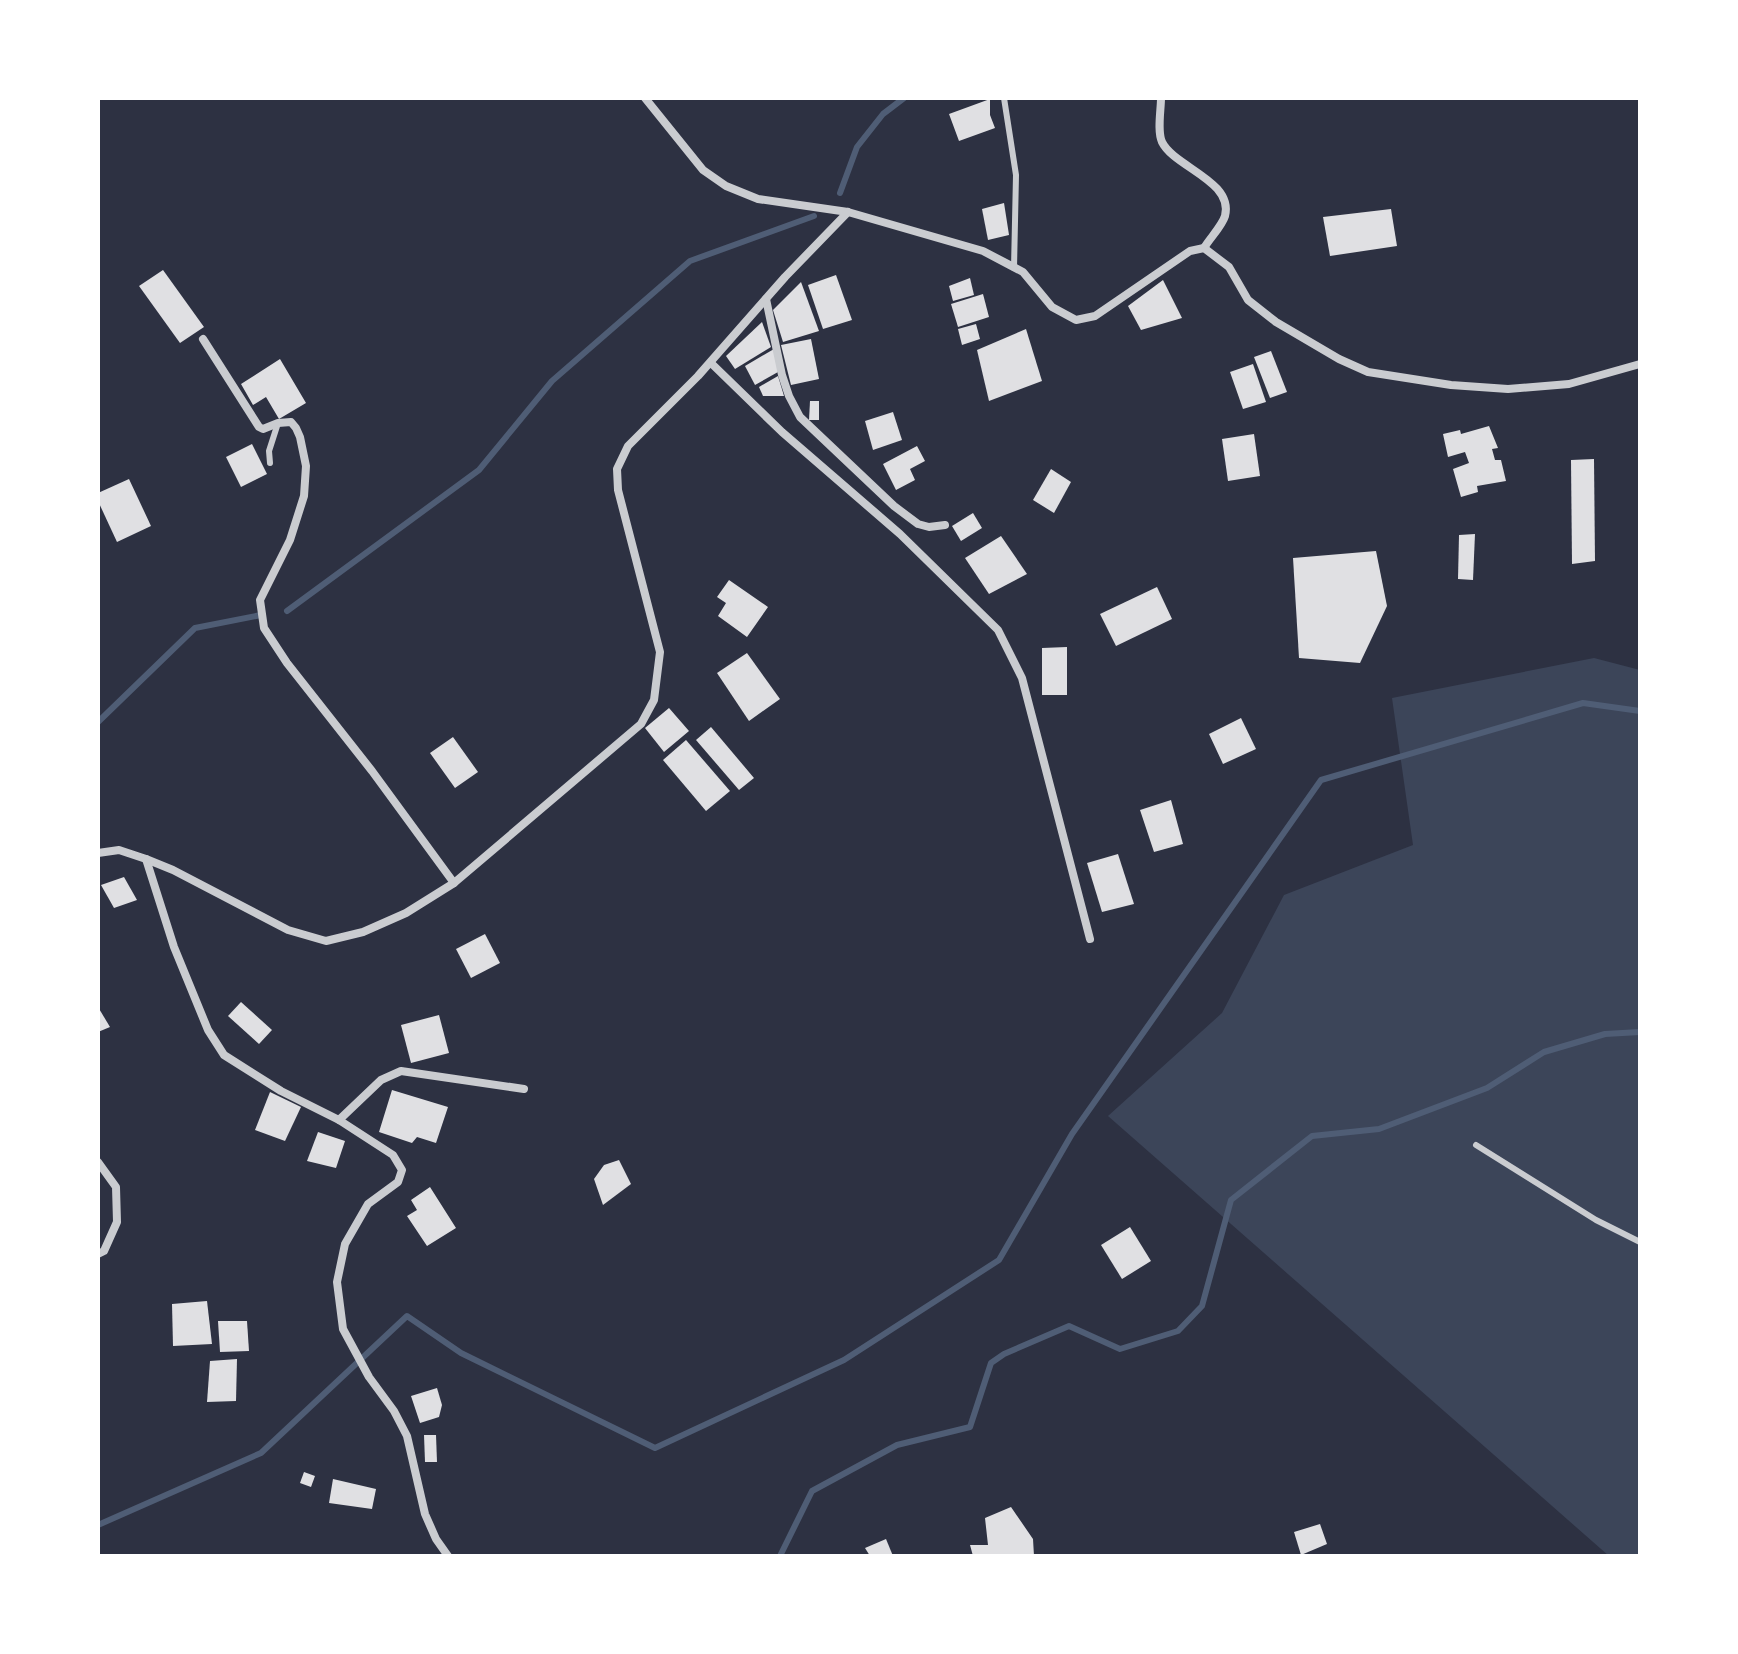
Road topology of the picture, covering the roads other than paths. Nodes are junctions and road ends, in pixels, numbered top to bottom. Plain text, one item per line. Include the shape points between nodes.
1 (645, 98) edge
2 (1004, 98) edge
3 (1161, 98) edge
4 (848, 212) junction
5 (1204, 248) junction
6 (1014, 268) junction
7 (766, 299) junction
8 (203, 339) dead end
9 (711, 363) junction
10 (1640, 364) edge
11 (278, 423) junction
12 (270, 463) dead end
13 (945, 525) dead end
14 (98, 853) edge
15 (146, 859) junction
16 (454, 883) junction
17 (1090, 939) dead end
18 (524, 1089) dead end
19 (339, 1120) junction
20 (1476, 1145) dead end
21 (98, 1162) edge
22 (1640, 1242) edge
23 (98, 1254) edge
24 (448, 1556) edge

1 - 4 street via 703,170 726,186 758,199
2 - 6 lane via 1016,175
3 - 5 street via 1160,139 1225,200 1225,216
4 - 6 street via 983,251
4 - 7 street
5 - 6 street via 1190,251 1095,316 1076,320 1052,307
5 - 10 street via 1229,267 1248,300 1276,322 1368,372 1508,389 1569,384
7 - 9 street
7 - 13 street via 782,375 800,417 918,524
8 - 11 street via 259,427
9 - 16 street via 628,446 617,469 660,652 654,700 641,724
9 - 17 street via 998,630 1022,678
11 - 12 lane
11 - 16 street via 291,422 300,437 306,466 304,496 290,540 260,600 264,628
14 - 15 street via 119,850
15 - 16 street via 288,930 326,941 406,913
15 - 19 street via 174,947 208,1030 224,1055
18 - 19 street via 401,1071 381,1080
19 - 24 street via 393,1155 402,1170 398,1182 368,1204 345,1244 337,1282 343,1329 407,1436 425,1514
20 - 22 lane
21 - 23 street via 116,1187 117,1222

